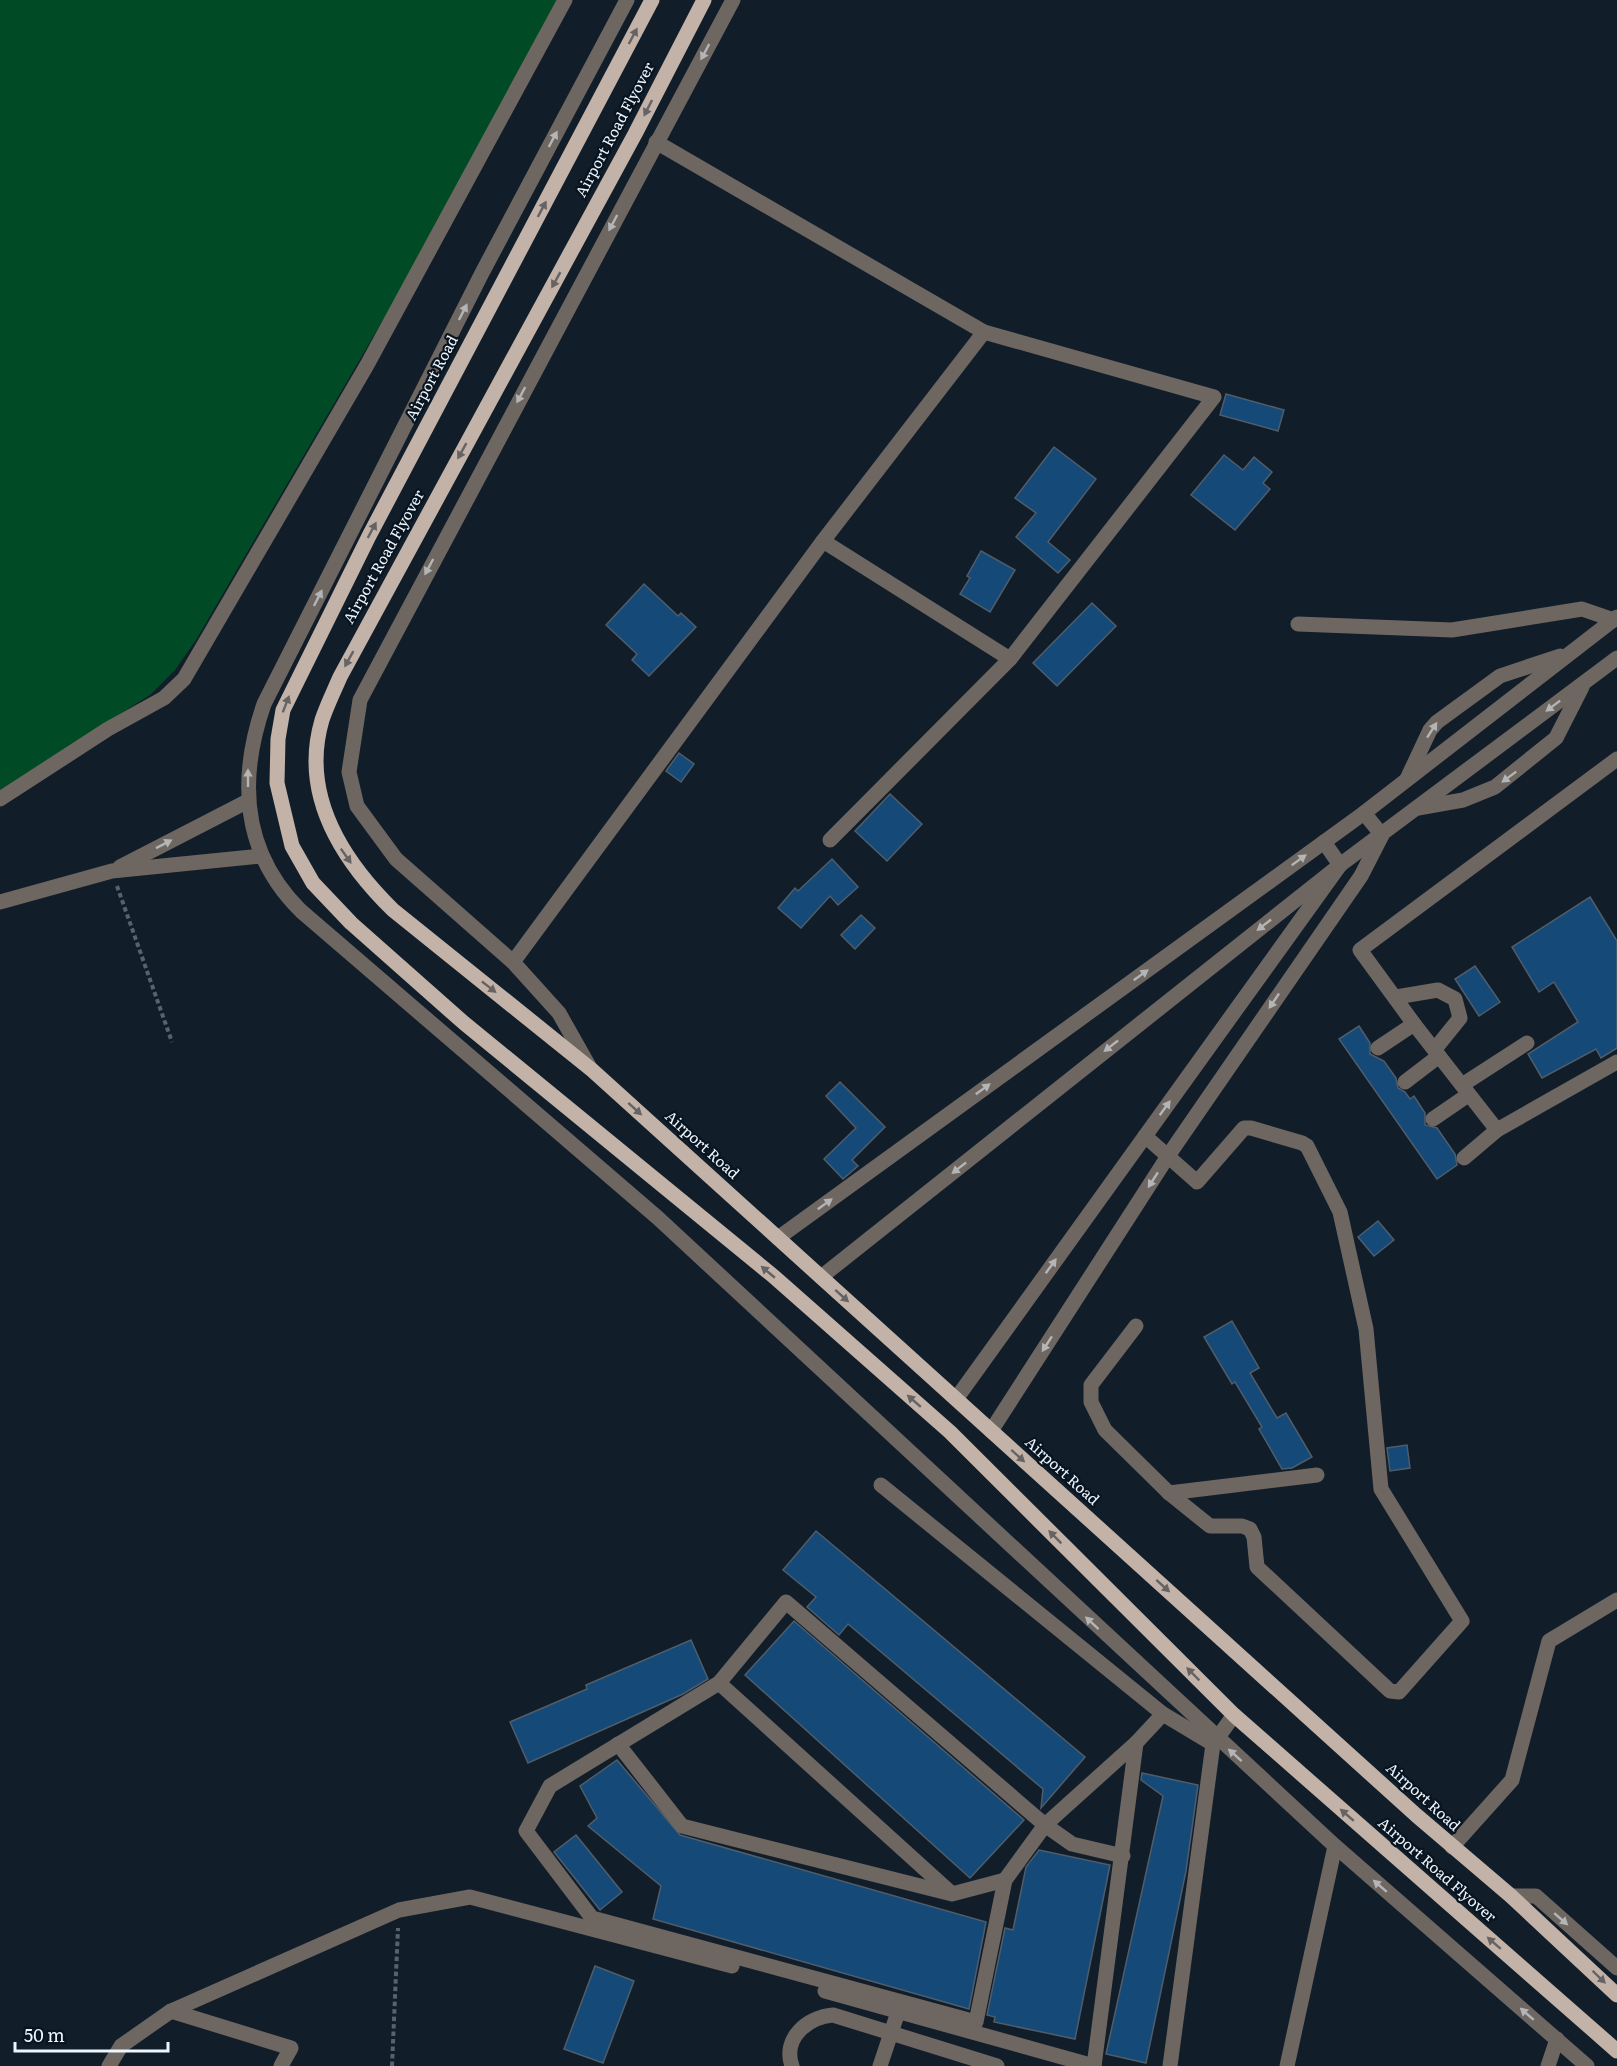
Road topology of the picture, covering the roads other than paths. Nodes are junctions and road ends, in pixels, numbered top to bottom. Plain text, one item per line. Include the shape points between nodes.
1 (565, 0) edge
2 (627, 0) edge
3 (652, 0) edge
4 (704, 0) edge
5 (733, 0) edge
6 (656, 142) junction
7 (984, 332) junction
8 (823, 541) junction
9 (1616, 618) edge
10 (1298, 624) dead end
11 (1571, 653) junction
12 (1617, 658) edge
13 (1010, 659) junction
14 (1583, 684) junction
15 (1617, 759) edge
16 (1406, 782) junction
17 (0, 799) edge
18 (248, 801) junction
19 (1415, 809) junction
20 (1364, 813) junction
21 (1382, 835) junction
22 (830, 840) dead end
23 (1324, 842) junction
24 (261, 856) junction
25 (1340, 865) junction
26 (112, 871) junction
27 (0, 902) edge
28 (513, 962) junction
29 (1396, 997) junction
30 (1414, 1024) junction
31 (1527, 1043) dead end
32 (1378, 1048) dead end
33 (1437, 1052) junction
34 (1617, 1062) edge
35 (592, 1070) junction
36 (1405, 1082) dead end
37 (1465, 1090) junction
38 (1433, 1119) dead end
39 (1497, 1130) junction
40 (1145, 1136) junction
41 (1168, 1157) junction
42 (1464, 1158) dead end
43 (778, 1238) junction
44 (821, 1277) junction
45 (1136, 1326) dead end
46 (956, 1399) junction
47 (991, 1431) junction
48 (1317, 1475) dead end
49 (881, 1485) dead end
50 (1169, 1493) junction
51 (1617, 1600) edge
52 (718, 1683) junction
53 (1162, 1714) junction
54 (1234, 1715) junction
55 (1214, 1741) junction
56 (1136, 1743) junction
57 (618, 1744) junction
58 (1045, 1825) junction
59 (1335, 1846) junction
60 (1452, 1847) junction
61 (1123, 1856) junction
62 (1005, 1880) junction
63 (952, 1894) junction
64 (1511, 1896) junction
65 (1617, 1968) edge
66 (1617, 1995) edge
67 (171, 2011) junction
68 (898, 2012) junction
69 (891, 2034) junction
70 (1557, 2039) junction
71 (1617, 2051) edge
72 (109, 2066) edge
73 (281, 2066) edge
74 (792, 2066) edge
75 (880, 2066) edge
76 (997, 2066) edge
77 (1094, 2066) edge
78 (1170, 2066) edge
79 (1287, 2066) edge
80 (1548, 2066) edge
81 (1587, 2066) edge

1 - 17 street via 367,365 183,679 164,698
18 -> 2 street via 252,738 264,704
54 -> 3 main road, Airport Road via 950,1432 772,1275 464,1023 351,923 313,883 292,846 277,783 283,710 369,536
4 -> 35 main road, Airport Road Flyover via 340,677 322,720 317,749 322,803 336,842 365,883 393,910
5 -> 6 street
6 - 7 street
6 -> 28 street via 360,700 350,756 349,772 357,806 396,859
7 - 8 street
7 - 13 street via 1214,397
8 - 13 street
8 - 28 street
9 - 10 street via 1582,609 1452,630
9 - 11 street
11 - 16 street
16 -> 11 street via 1437,722 1500,676
12 - 14 street
13 - 22 street
14 -> 19 street
14 -> 19 street via 1556,738 1495,787 1463,800
15 - 29 street via 1360,950
16 - 20 street
18 - 24 street
26 -> 18 street
19 - 21 street
20 - 21 street
20 - 23 street
21 - 25 street
21 -> 41 street via 1361,876
23 - 25 street
43 -> 23 street
24 - 26 street
55 -> 24 street via 658,1218 301,911 282,891
40 -> 25 street
25 -> 44 street
26 - 27 street
28 - 35 street via 560,1013
29 - 30 street
29 - 33 street via 1438,990 1455,999 1460,1018
30 - 32 street
30 - 33 street
31 - 37 street
33 - 36 street
33 - 37 street
34 - 39 street
35 -> 43 main road, Airport Road
37 - 38 street
37 - 39 street
39 - 42 street
40 - 41 street
46 -> 40 street
41 -> 47 street
41 - 50 street via 1197,1182 1246,1128 1307,1146 1340,1212 1366,1329 1381,1489 1462,1619 1461,1625 1399,1692 1393,1693 1257,1567 1250,1529 1210,1526
43 - 44 main road, Airport Road
44 -> 46 main road, Airport Road
45 - 50 street via 1094,1379 1091,1402 1110,1437
46 - 47 main road, Airport Road
47 -> 60 main road, Airport Road
48 - 50 street
49 - 53 street
51 - 60 street via 1549,1641 1512,1780
52 - 57 street
52 - 58 street via 786,1602
52 - 63 street
53 - 55 street
53 - 56 street
54 - 55 street
71 -> 54 main road, Airport Road Flyover
59 -> 55 street
55 - 78 street
56 - 58 street
56 - 61 street
57 - 62 street via 550,1786 526,1831 592,1918 976,2022
57 - 63 street via 682,1826
58 - 61 street via 1072,1844
58 - 62 street
70 -> 59 street
59 - 79 street
60 - 64 main road, Airport Road
61 - 77 street
62 - 63 street
64 -> 65 street via 1536,1896
64 -> 66 main road, Airport Road Flyover
67 - 68 street via 399,1910 470,1897
67 - 72 street via 121,2046
67 - 73 street via 291,2048
68 - 69 street
68 - 77 street
69 - 74 street via 821,2016 798,2032 790,2046
69 - 75 street
69 - 76 street
70 - 80 street
70 - 81 street

